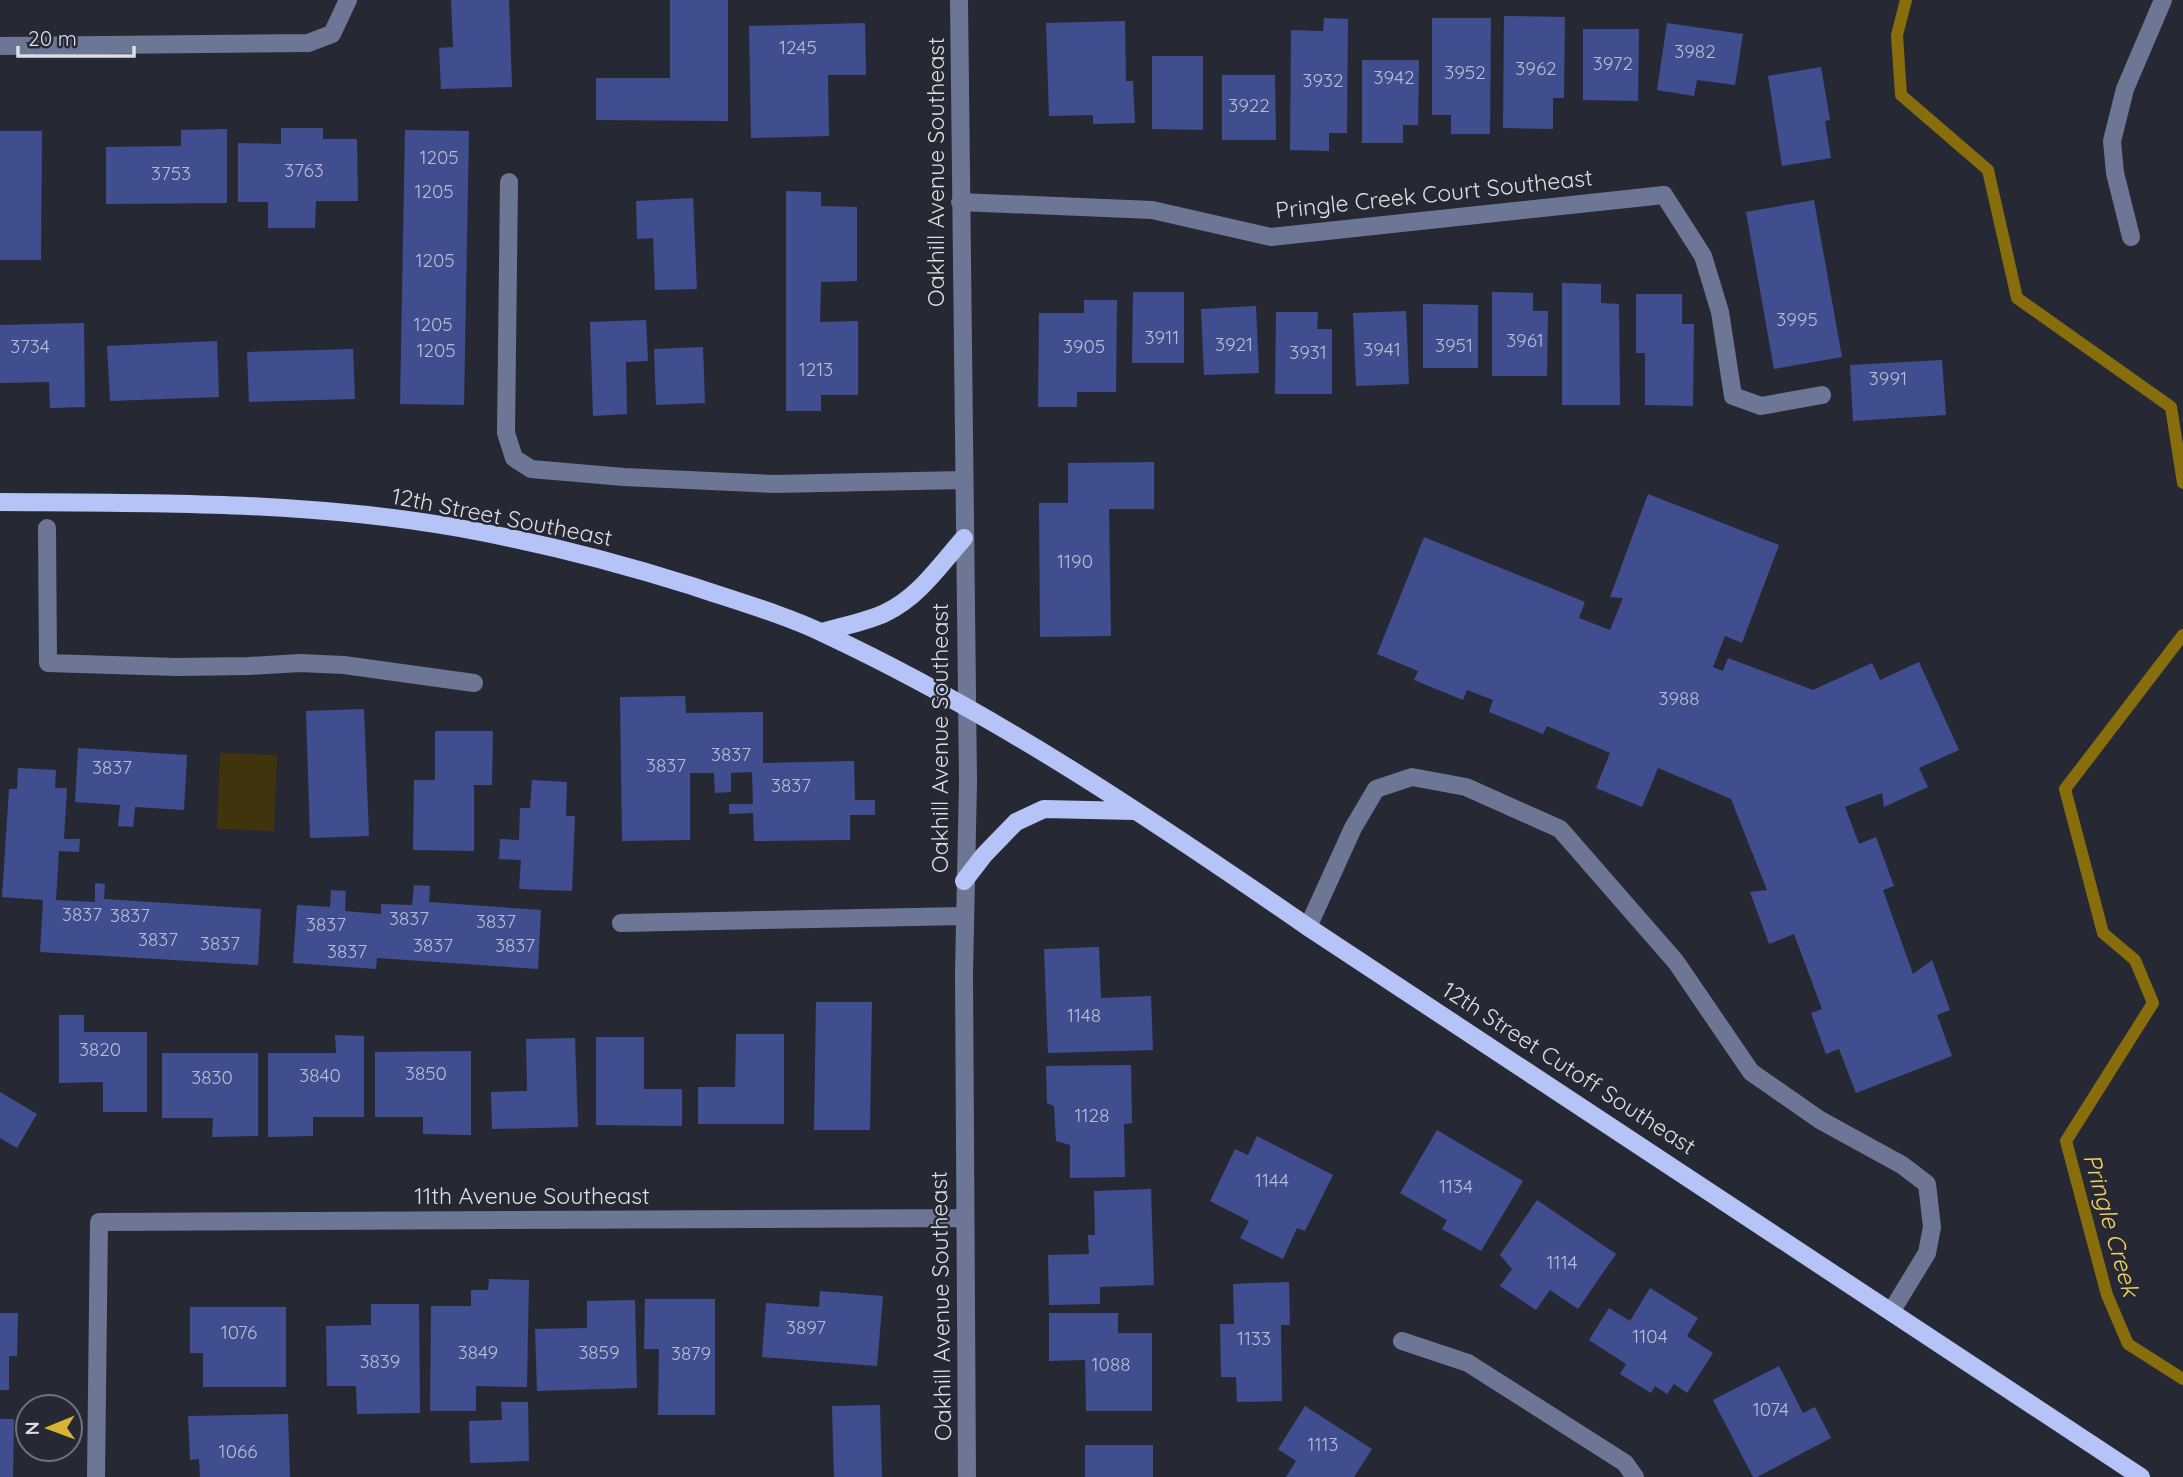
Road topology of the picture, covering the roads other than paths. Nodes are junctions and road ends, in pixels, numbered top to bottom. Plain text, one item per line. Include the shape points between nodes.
1 (348, 0) edge
2 (959, 0) edge
3 (2164, 0) edge
4 (0, 46) edge
5 (509, 182) dead end
6 (960, 202) junction
7 (2131, 237) dead end
8 (1822, 396) dead end
9 (963, 480) junction
10 (0, 502) edge
11 (47, 528) dead end
12 (964, 538) junction
13 (822, 632) junction
14 (474, 683) dead end
15 (967, 706) junction
16 (1135, 811) junction
17 (964, 881) junction
18 (964, 916) junction
19 (621, 923) dead end
20 (1308, 927) junction
21 (965, 1218) junction
22 (1891, 1312) junction
23 (1402, 1342) dead end
24 (96, 1477) edge
25 (967, 1477) edge
26 (1635, 1477) edge
27 (2141, 1477) edge

1 - 4 street via 332,34 308,43
2 - 6 street, Oakhill Avenue Southeast
3 - 7 street via 2125,89 2112,141
5 - 9 street via 506,433 514,458 531,470 775,484
6 - 8 street, Pringle Creek Court Southeast via 1152,210 1270,237 1664,195 1703,256 1720,312 1733,396 1761,406
6 - 9 street, Oakhill Avenue Southeast
9 - 12 street, Oakhill Avenue Southeast
10 - 13 main road, 12th Street Southeast via 307,510 458,528 648,572
11 - 14 street via 48,663 176,667 322,664
12 - 13 main road via 908,600 882,615
12 - 15 street, Oakhill Avenue Southeast
13 - 15 main road, 12th Street Southeast
15 - 16 main road, 12th Street Cutoff Southeast
15 - 17 street, Oakhill Avenue Southeast
16 - 17 main road via 1044,809 1016,822
16 - 20 main road, 12th Street Cutoff Southeast
17 - 18 street, Oakhill Avenue Southeast
18 - 19 street
18 - 21 street, Oakhill Avenue Southeast
20 - 22 main road, 12th Street Cutoff Southeast
20 - 22 street via 1376,789 1412,777 1466,788 1560,829 1676,962 1751,1072 1927,1184 1932,1227 1927,1253
21 - 24 street, 11th Avenue Southeast via 99,1222
21 - 25 street, Oakhill Avenue Southeast
22 - 27 main road, 12th Street Cutoff Southeast
23 - 26 street via 1468,1363 1625,1463

